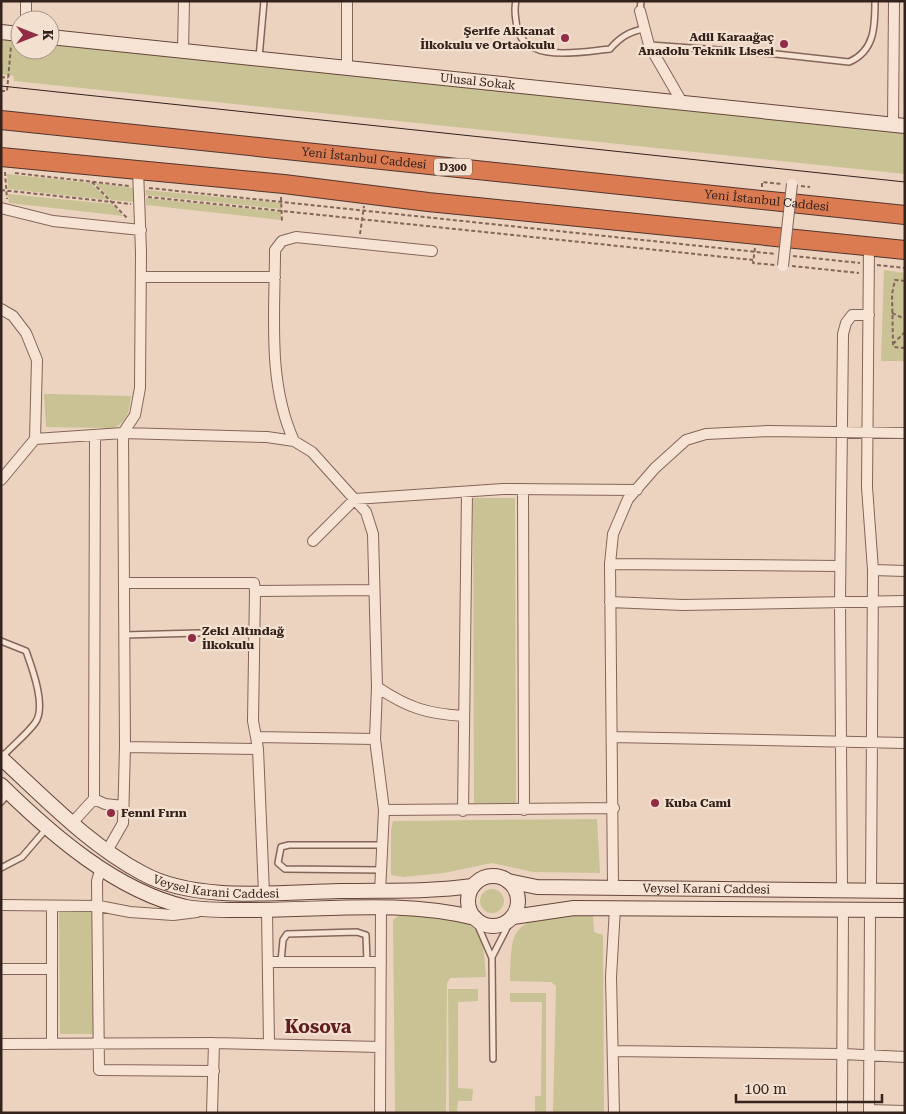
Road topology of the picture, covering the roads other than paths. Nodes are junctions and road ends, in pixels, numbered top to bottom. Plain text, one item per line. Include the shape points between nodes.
1 (184, 1) edge
2 (264, 1) edge
3 (347, 1) edge
4 (516, 1) edge
5 (875, 1) edge
6 (894, 1) edge
7 (640, 6) edge
8 (644, 29) junction
9 (60, 38) edge
10 (649, 46) junction
11 (183, 51) junction
12 (259, 59) junction
13 (347, 68) junction
14 (683, 104) junction
15 (1, 120) edge
16 (899, 126) edge
17 (4, 166) edge
18 (138, 169) junction
19 (792, 184) road end
20 (5, 208) edge
21 (905, 215) edge
22 (139, 230) junction
23 (870, 246) junction
24 (905, 250) edge
25 (432, 251) dead end
26 (783, 266) road end
27 (141, 277) junction
28 (275, 277) junction
29 (1, 309) edge
30 (869, 315) junction
31 (842, 432) junction
32 (123, 433) junction
33 (868, 433) junction
34 (905, 433) edge
35 (95, 435) junction
36 (35, 439) junction
37 (294, 441) junction
38 (1, 480) edge
39 (523, 489) junction
40 (636, 490) junction
41 (467, 492) junction
42 (354, 499) junction
43 (313, 541) dead end
44 (610, 564) junction
45 (840, 566) junction
46 (873, 570) junction
47 (905, 571) edge
48 (124, 583) junction
49 (374, 590) junction
50 (255, 591) junction
51 (840, 600) junction
52 (873, 601) junction
53 (905, 601) edge
54 (610, 602) junction
55 (199, 633) dead end
56 (124, 635) junction
57 (1, 641) edge
58 (377, 687) junction
59 (464, 716) junction
60 (256, 737) junction
61 (612, 737) junction
62 (375, 739) junction
63 (843, 743) junction
64 (872, 743) junction
65 (905, 743) edge
66 (125, 747) junction
67 (258, 749) junction
68 (1, 758) edge
69 (4, 793) edge
70 (94, 800) junction
71 (123, 806) junction
72 (614, 808) junction
73 (384, 810) junction
74 (464, 810) junction
75 (524, 810) junction
76 (72, 823) junction
77 (47, 828) junction
78 (382, 846) junction
79 (107, 851) junction
80 (101, 867) junction
81 (1, 868) edge
82 (381, 870) junction
83 (508, 880) junction
84 (473, 886) junction
85 (613, 886) junction
86 (842, 888) junction
87 (871, 890) junction
88 (905, 891) edge
89 (380, 892) junction
90 (264, 893) junction
91 (1, 905) edge
92 (52, 906) junction
93 (99, 906) junction
94 (381, 907) junction
95 (615, 908) junction
96 (843, 908) junction
97 (870, 909) junction
98 (226, 910) junction
99 (267, 910) junction
100 (905, 910) edge
101 (513, 917) junction
102 (474, 918) junction
103 (492, 958) junction
104 (268, 962) junction
105 (282, 962) junction
106 (367, 962) junction
107 (381, 962) junction
108 (1, 969) edge
109 (52, 969) junction
110 (99, 1043) junction
111 (214, 1043) junction
112 (1, 1044) edge
113 (52, 1044) junction
114 (269, 1044) junction
115 (380, 1047) junction
116 (614, 1051) junction
117 (843, 1054) junction
118 (870, 1055) junction
119 (905, 1057) edge
120 (493, 1059) dead end
121 (214, 1071) junction
122 (905, 1111) edge
123 (870, 1112) edge
124 (212, 1113) edge
125 (380, 1113) edge
126 (614, 1113) edge
127 (842, 1113) edge

1 - 11 street
2 - 12 lane
3 - 13 street
4 - 8 lane via 516,26 522,41 542,52 610,49 634,30
5 - 10 lane via 873,39 867,51 849,62
6 - 16 street
7 - 8 street
8 - 10 street
9 - 11 main road, Ulusal Sokak
10 - 14 street
11 - 12 main road, Ulusal Sokak
12 - 13 main road, Ulusal Sokak
13 - 14 main road, Ulusal Sokak
14 - 16 main road, Ulusal Sokak
15 - 21 highway, Yeni İstanbul Caddesi / D300
17 - 18 highway
18 - 22 street
18 - 23 highway
19 - 26 street, bridge
20 - 22 street via 53,221
22 - 27 street
23 - 24 highway
23 - 30 street
25 - 28 street via 296,237 282,240 275,250
27 - 28 street
27 - 32 street via 140,388 135,415
28 - 37 street via 276,371 283,417
29 - 36 street via 13,316 26,333 37,360
30 - 31 street via 852,315 843,334
30 - 33 street
31 - 33 street
31 - 40 street via 706,434 686,440
31 - 45 street
32 - 35 street
32 - 37 street via 267,437
32 - 48 street
33 - 34 street
33 - 46 street via 867,486
35 - 36 street
35 - 70 street
36 - 38 street
37 - 42 street via 312,452
39 - 40 street
39 - 41 street
39 - 75 street
40 - 44 street via 628,499 613,534
41 - 42 street
41 - 59 street
42 - 43 street
42 - 49 street via 366,512 374,534
44 - 45 street
44 - 54 street
45 - 51 street
46 - 47 street
46 - 52 street
48 - 50 street via 254,583
48 - 56 street
49 - 50 street
49 - 58 street
50 - 60 street via 253,721
51 - 52 street
51 - 54 street via 683,604
51 - 63 street
52 - 53 street
52 - 64 street
54 - 61 street
55 - 56 lane
56 - 66 street
57 - 68 lane via 26,651 36,680 40,710 36,722
58 - 59 street via 395,699 433,714
58 - 62 street
59 - 74 street
60 - 62 street
60 - 67 street
61 - 63 street
61 - 72 street
62 - 73 street
63 - 64 street
63 - 86 street
64 - 65 street
64 - 87 street
66 - 67 street
66 - 71 street
67 - 90 street
68 - 76 main road, Veysel Karani Caddesi
69 - 77 main road, Veysel Karani Caddesi
70 - 71 street
70 - 76 street
71 - 79 street via 123,823
72 - 75 street
72 - 85 street
73 - 74 street
73 - 78 street
74 - 75 street
76 - 79 main road, Veysel Karani Caddesi
77 - 80 main road, Veysel Karani Caddesi
77 - 81 lane via 22,856
78 - 82 street
78 - 82 lane via 289,845 281,847 278,855 278,863 285,869
79 - 90 main road, Veysel Karani Caddesi via 143,874 180,887
80 - 93 street via 97,881
80 - 98 main road, Veysel Karani Caddesi via 151,895 187,907
82 - 89 street
83 - 84 main road via 493,876 478,880
83 - 85 main road, Veysel Karani Caddesi via 537,887
83 - 101 main road via 518,894
84 - 89 main road, Veysel Karani Caddesi via 430,892
84 - 102 main road via 468,902
85 - 86 main road, Veysel Karani Caddesi
86 - 87 main road, Veysel Karani Caddesi
87 - 88 main road, Veysel Karani Caddesi
89 - 90 main road, Veysel Karani Caddesi
91 - 92 street
92 - 93 street
92 - 109 street
93 - 98 street via 173,915
93 - 110 street
94 - 99 main road, Veysel Karani Caddesi
94 - 102 main road, Veysel Karani Caddesi
94 - 107 street
95 - 96 main road, Veysel Karani Caddesi
95 - 101 main road, Veysel Karani Caddesi via 574,908
95 - 116 street via 611,976
96 - 97 main road, Veysel Karani Caddesi
96 - 117 street
97 - 100 main road, Veysel Karani Caddesi
97 - 118 street
98 - 99 main road, Veysel Karani Caddesi
99 - 104 street
101 - 102 main road via 498,926 490,926
101 - 103 lane
102 - 103 lane
103 - 120 lane
104 - 105 street
104 - 114 street
105 - 106 street
105 - 106 lane via 283,940 287,934 357,932 366,935
106 - 107 street
107 - 115 street
108 - 109 street
109 - 113 street
110 - 111 street
110 - 113 street
110 - 121 street via 100,1070
111 - 114 street
111 - 121 street
112 - 113 street
114 - 115 street
115 - 125 street
116 - 117 street
116 - 126 street
117 - 118 street
117 - 127 street
118 - 119 street
118 - 123 street
121 - 124 street
122 - 123 street

